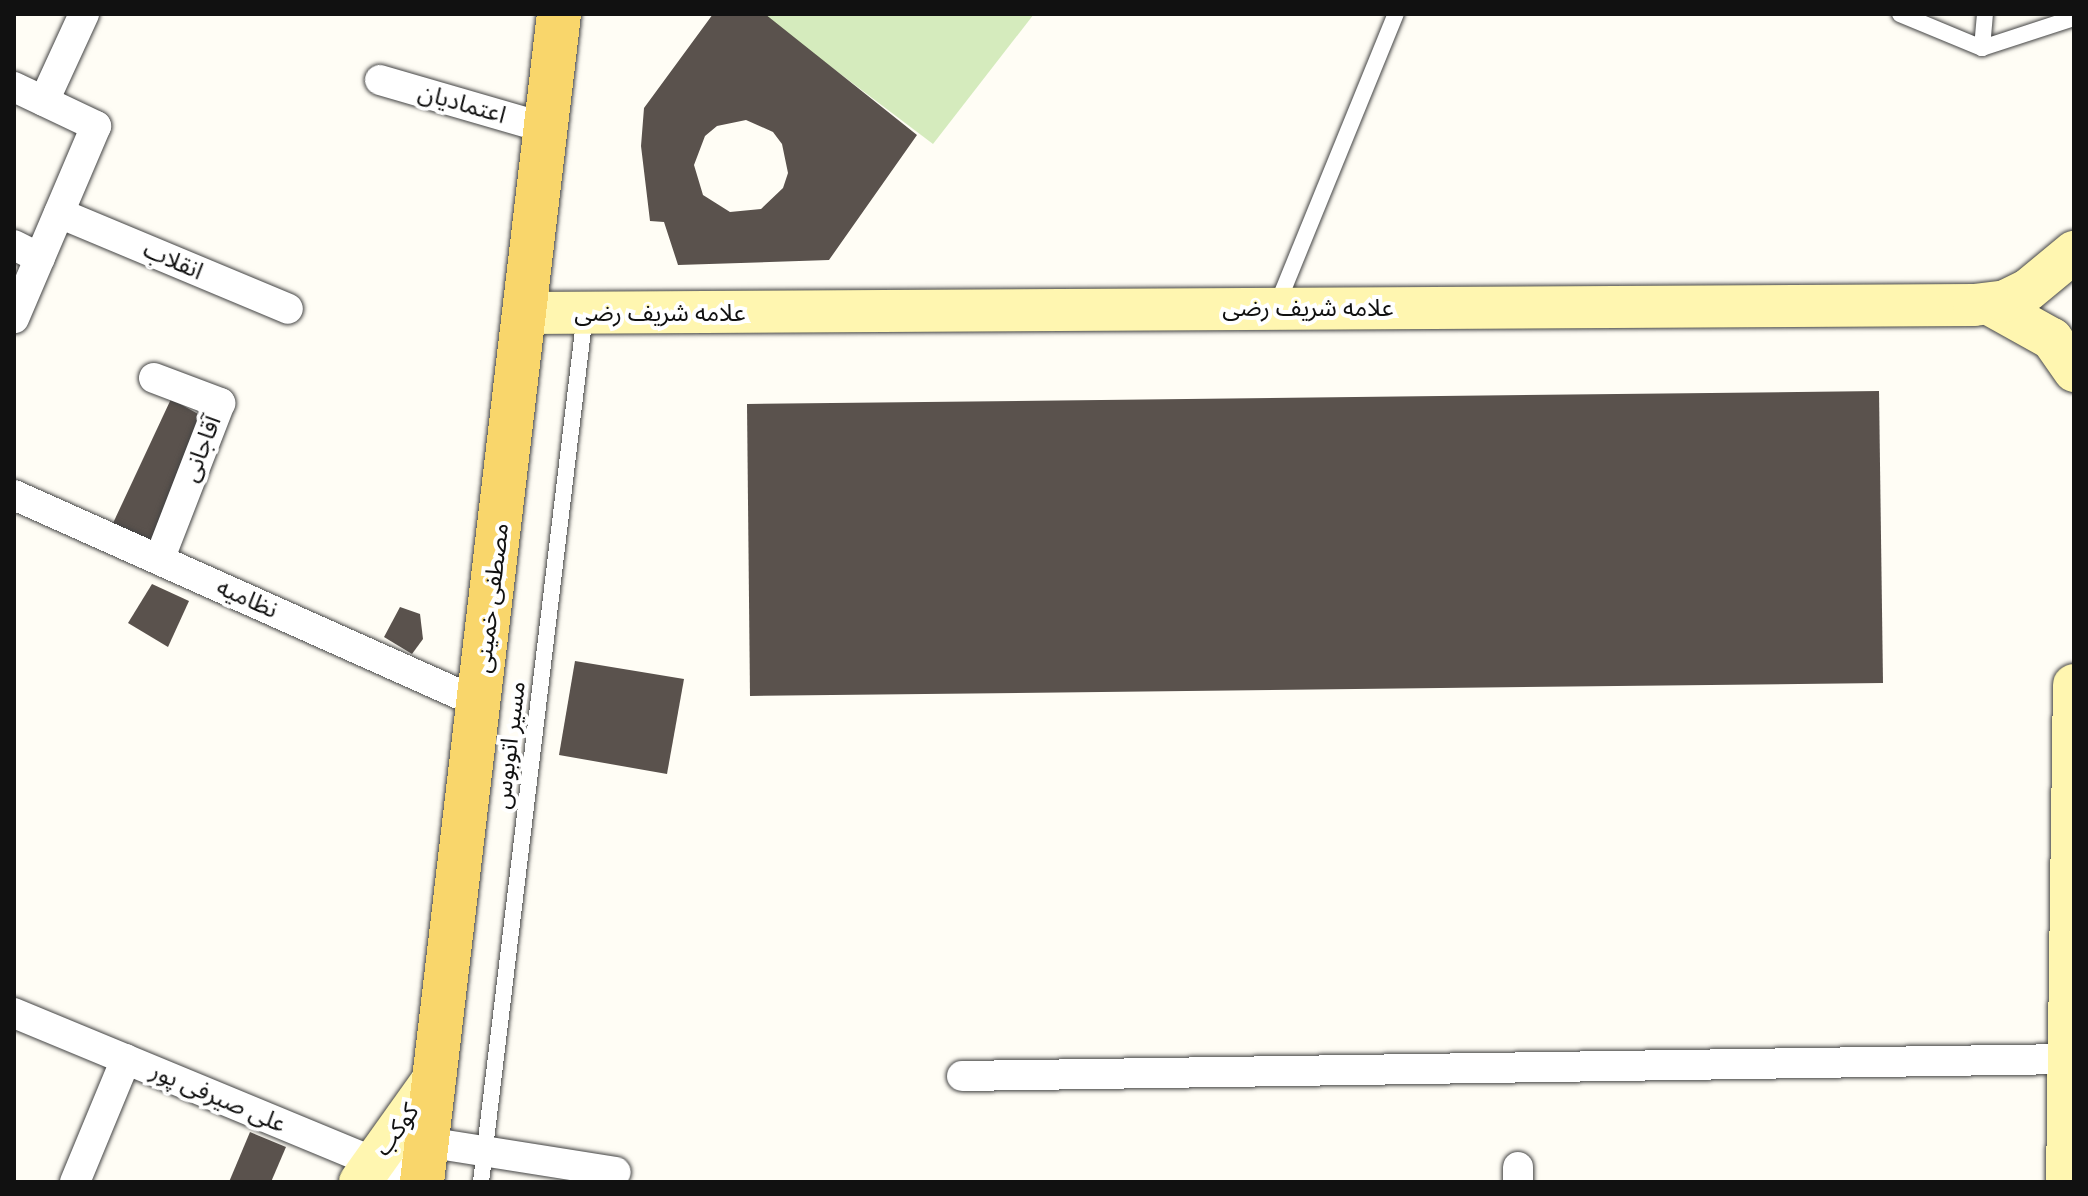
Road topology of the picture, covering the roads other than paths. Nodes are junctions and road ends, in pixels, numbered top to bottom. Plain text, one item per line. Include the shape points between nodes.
1 (84, 14) edge
2 (559, 14) edge
3 (1396, 14) edge
4 (1900, 14) edge
5 (1985, 14) edge
6 (2074, 18) edge
7 (1982, 48) junction
8 (380, 80) dead end
9 (14, 87) edge
10 (44, 101) junction
11 (545, 128) junction
12 (59, 213) junction
13 (27, 251) edge
14 (2074, 252) edge
15 (1989, 304) junction
16 (288, 309) dead end
17 (1275, 310) junction
18 (526, 313) junction
19 (585, 313) junction
20 (14, 318) edge
21 (2070, 355) edge
22 (154, 378) dead end
23 (14, 495) edge
24 (159, 560) junction
25 (2074, 685) edge
26 (479, 703) junction
27 (14, 1013) edge
28 (126, 1059) junction
29 (2065, 1059) junction
30 (962, 1076) dead end
31 (435, 1077) junction
32 (482, 1168) edge
33 (424, 1169) edge
34 (367, 1172) edge
35 (616, 1172) dead end
36 (75, 1182) edge
37 (2067, 1182) edge

1 - 10 street
2 - 11 main road, مصطفی خمینی
3 - 17 lane
4 - 7 lane
5 - 7 lane
6 - 7 lane
8 - 11 street, اعتمادیان
9 - 10 street
10 - 12 street via 96,126
11 - 18 main road, مصطفی خمینی
12 - 13 street
12 - 16 street, انقلاب
13 - 20 street
14 - 15 main road, علامه شریف رضی via 2056,273
15 - 17 main road, علامه شریف رضی
15 - 21 main road via 2026,320
17 - 19 main road, علامه شریف رضی
18 - 19 main road, علامه شریف رضی
18 - 26 main road, مصطفی خمینی
19 - 32 lane, مسیر اتوبوس
22 - 24 street, آقاجانی via 220,403
23 - 24 street, نظامیه
24 - 26 street, نظامیه
25 - 29 main road
26 - 31 main road, مصطفی خمینی
27 - 28 street, علی صیرفی پور
28 - 34 street, علی صیرفی پور
28 - 36 street
29 - 30 street
29 - 37 main road
31 - 33 main road, مصطفی خمینی
31 - 34 main road, کوکب
32 - 33 street, علی صیرفی پور
32 - 35 street, علی صیرفی پور
33 - 34 street, علی صیرفی پور

